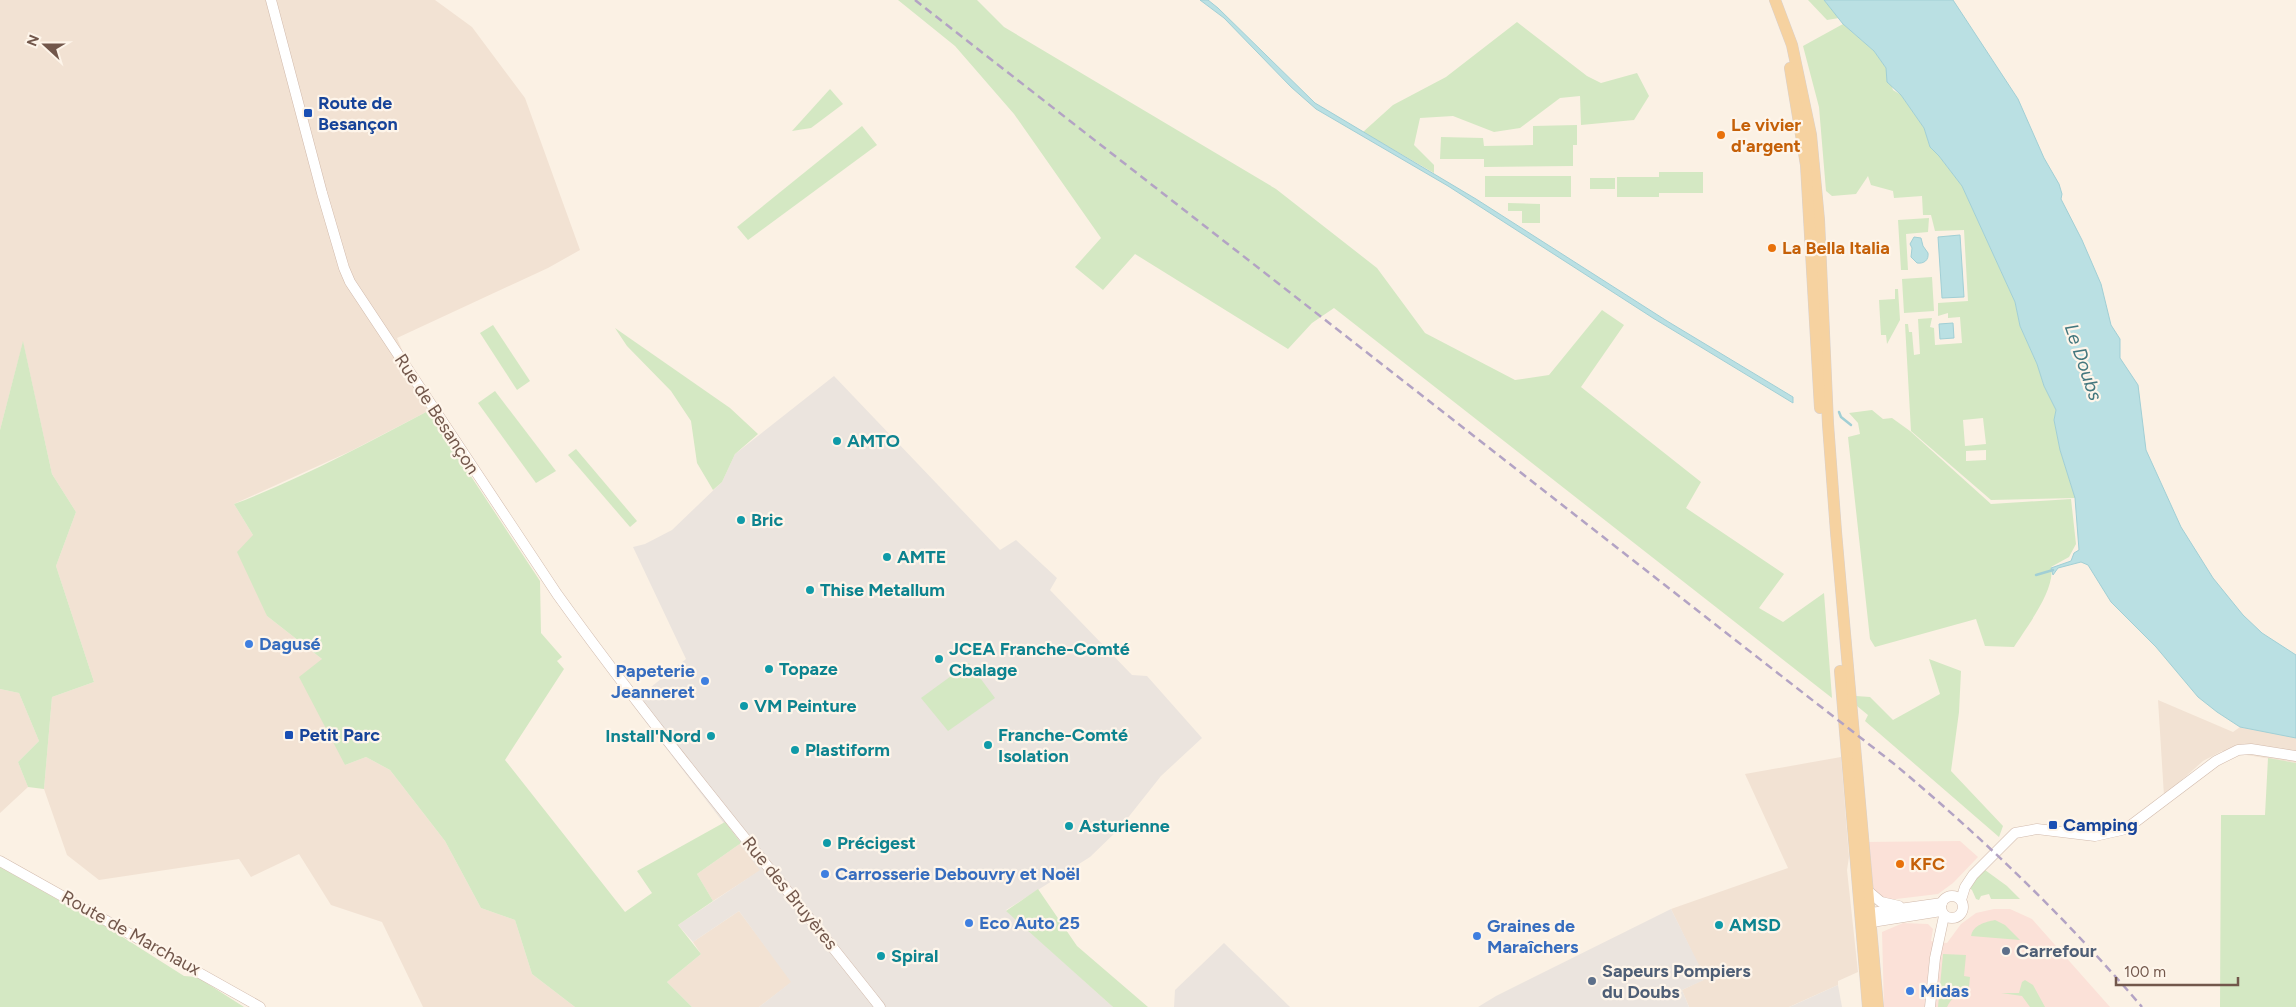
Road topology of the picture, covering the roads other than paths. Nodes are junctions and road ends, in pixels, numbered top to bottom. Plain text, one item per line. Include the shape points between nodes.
1 (271, 0) edge
2 (1768, 0) edge
3 (1775, 0) edge
4 (1801, 135) junction
5 (1818, 204) junction
6 (1816, 328) junction
7 (1827, 376) junction
8 (2296, 756) edge
9 (699, 780) joint
10 (0, 860) edge
11 (1868, 891) junction
12 (1958, 898) junction
13 (1910, 908) junction
14 (1945, 912) junction
15 (1868, 918) junction
16 (1884, 920) junction
17 (1874, 939) junction
18 (260, 1007) edge
19 (880, 1007) edge
20 (1868, 1007) edge
21 (1878, 1007) edge
22 (1930, 1007) edge

1 - 9 street, Rue de Besançon via 322,193 350,282 557,594 633,698
2 - 4 main road via 1790,67
3 - 5 main road via 1792,45 1806,107
4 - 5 main road via 1807,140 1812,196
4 - 6 main road via 1809,204
5 - 7 main road
6 - 7 main road via 1821,336 1822,371
6 - 15 main road via 1838,656
7 - 11 main road via 1846,656
8 - 12 street via 2238,750 2216,761 2126,830 2095,836 2047,829 2014,833 1961,884
9 - 19 street, Rue des Bruyères
10 - 18 street, Route de Marchaux
11 - 13 street via 1881,902
11 - 15 main road
12 - 14 street via 1947,897
12 - 14 street via 1963,910 1959,916
13 - 14 street
13 - 15 street
14 - 16 street
14 - 22 street
15 - 16 street
15 - 17 main road
15 - 20 main road
16 - 17 street
17 - 21 main road

